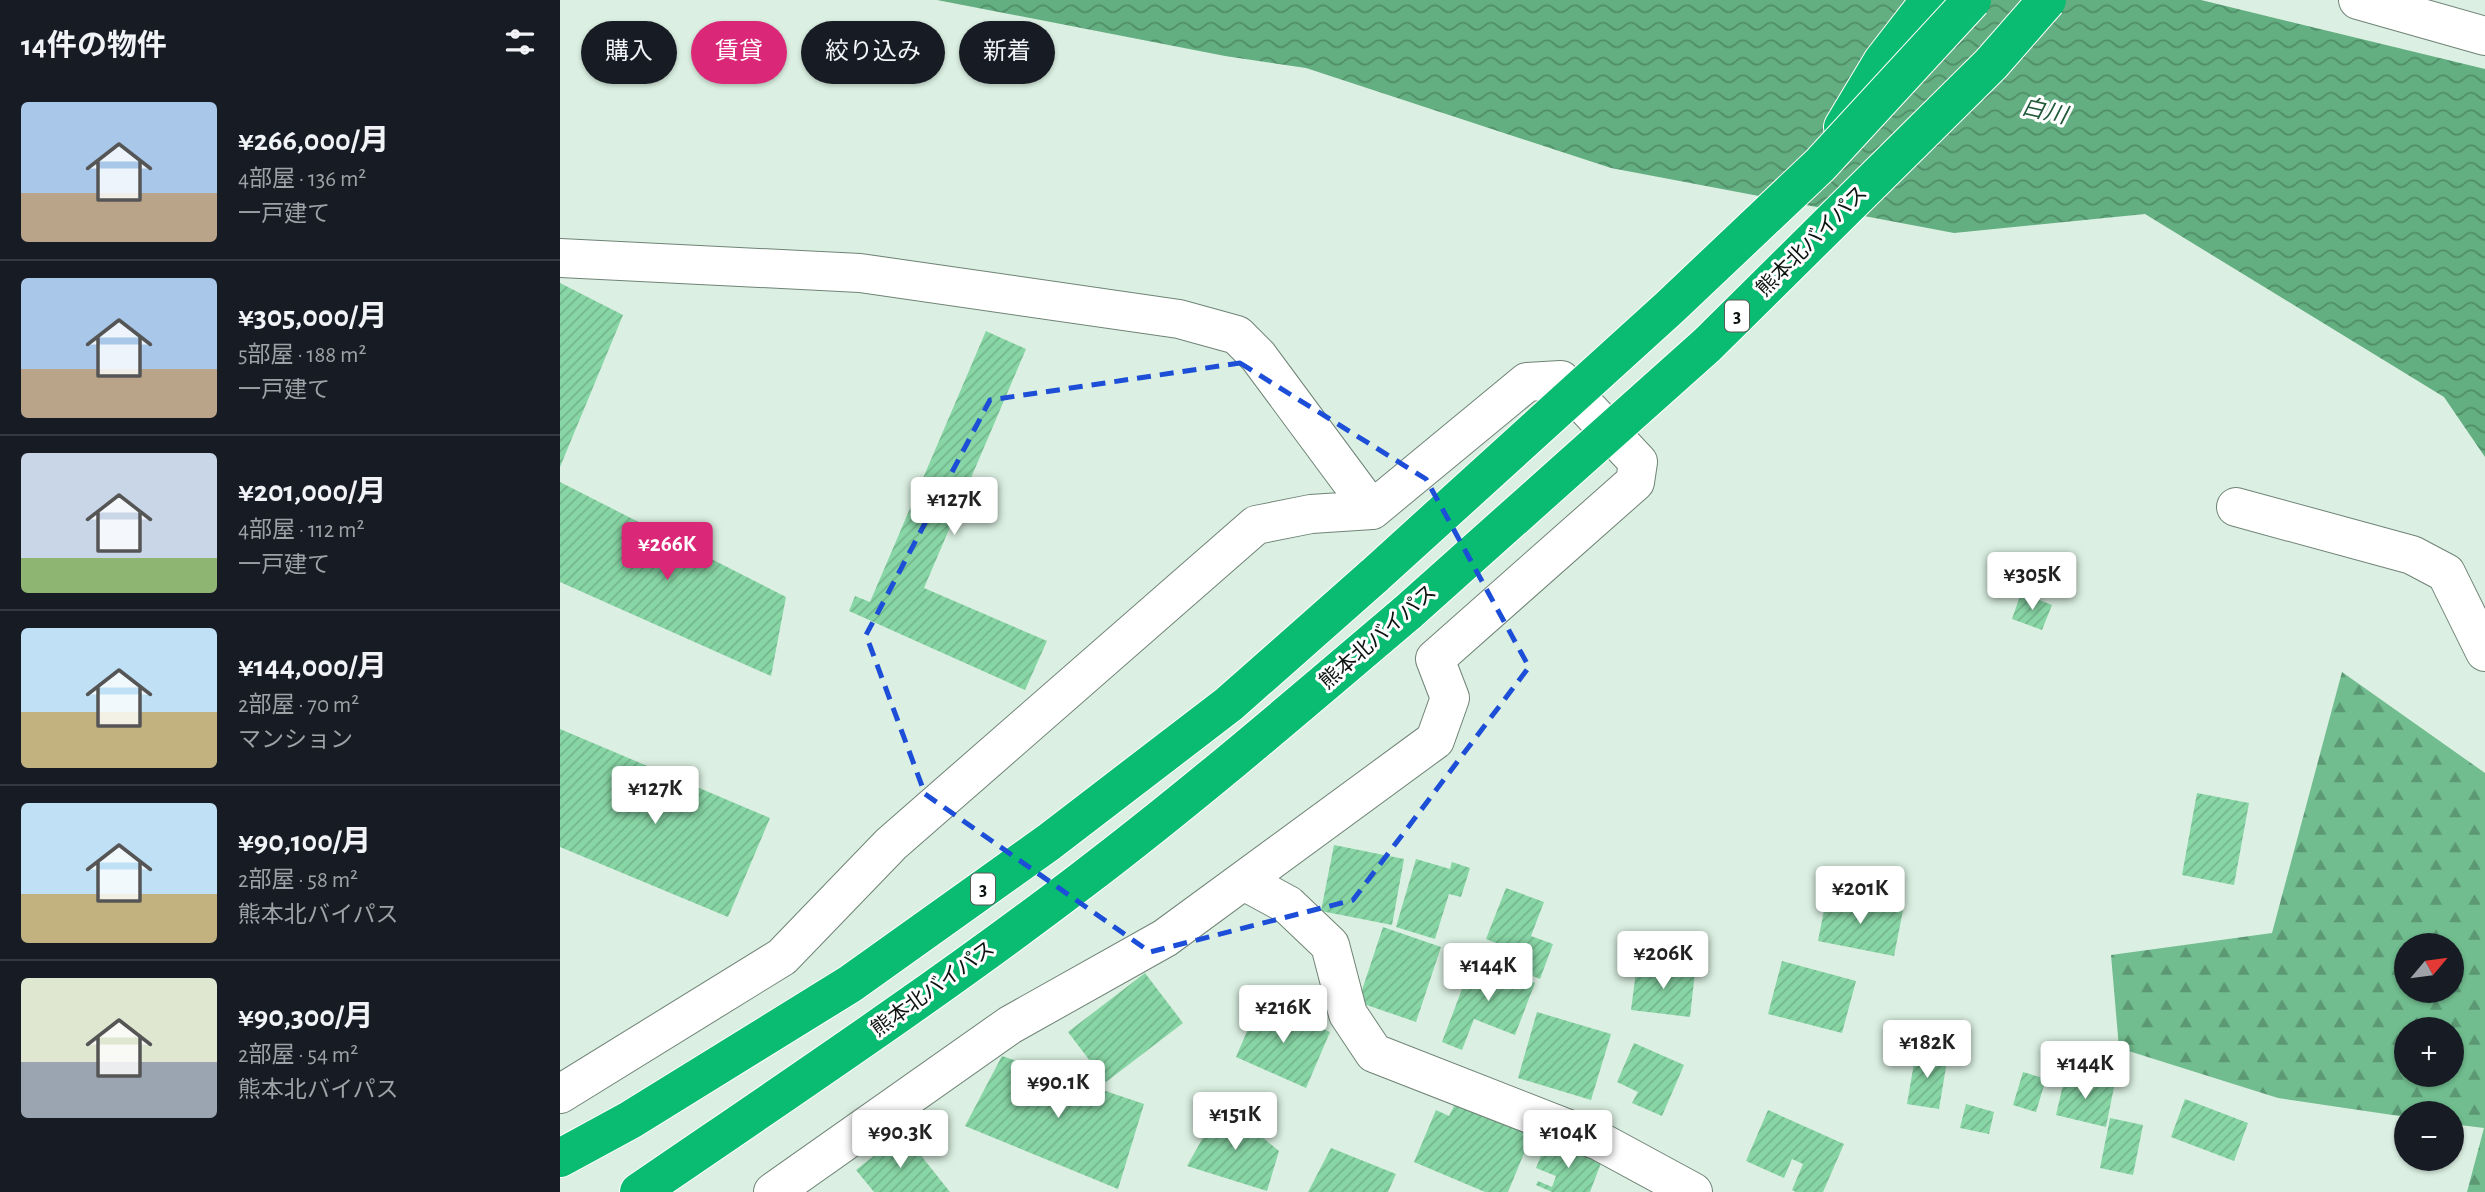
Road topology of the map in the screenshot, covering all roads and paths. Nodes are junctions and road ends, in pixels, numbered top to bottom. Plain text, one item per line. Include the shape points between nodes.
1 (1930, 0) edge
2 (1972, 0) edge
3 (2047, 0) edge
4 (2059, 0) edge
5 (2358, 0) edge
6 (2485, 36) edge
7 (1991, 64) junction
8 (1820, 165) junction
9 (560, 258) edge
10 (2236, 507) dead end
11 (1372, 510) junction
12 (2485, 652) edge
13 (1244, 881) junction
14 (560, 1094) edge
15 (560, 1158) edge
16 (639, 1192) edge
17 (773, 1192) edge
18 (1693, 1192) edge

1 - 8 highway, 3, bridge via 1882,62
2 - 8 highway, 3, bridge
3 - 7 highway, 熊本北バイパス / 3, bridge
4 - 7 highway, 3, bridge
5 - 6 street
7 - 16 highway, 熊本北バイパス / 3, bridge via 1707,345 1258,740 1081,881 883,1026
8 - 15 highway, 3, bridge via 1669,308 1229,704 1049,842 839,992 630,1121
9 - 11 street via 860,273 1179,319 1237,335 1258,356
10 - 12 street via 2412,555 2446,573
11 - 13 street via 1527,382 1561,380 1638,462 1636,482 1435,659 1450,698 1435,740
11 - 14 street via 1311,514 1255,525 891,844 782,957
13 - 17 street via 1166,937 1010,1025
13 - 18 street via 1288,905 1330,945 1348,1014 1374,1053 1599,1141

